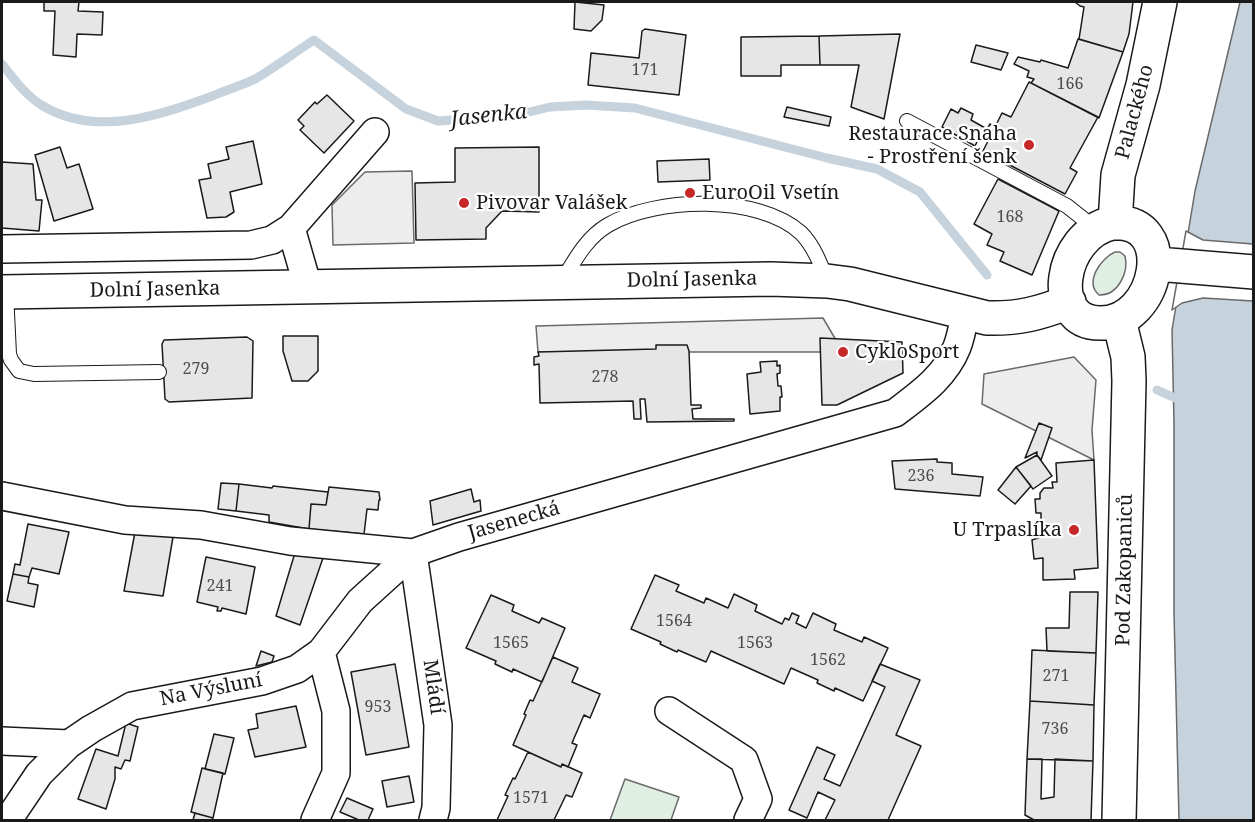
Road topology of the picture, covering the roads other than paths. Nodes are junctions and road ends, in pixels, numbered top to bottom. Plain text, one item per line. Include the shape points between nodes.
1 (1160, 2) edge
2 (908, 121) dead end
3 (375, 132) dead end
4 (1106, 226) junction
5 (291, 228) junction
6 (2, 249) edge
7 (1162, 266) junction
8 (1254, 272) edge
9 (561, 281) junction
10 (827, 281) junction
11 (308, 287) junction
12 (4, 292) edge
13 (1069, 302) junction
14 (965, 314) junction
15 (1119, 320) junction
16 (159, 372) dead end
17 (2, 496) edge
18 (413, 553) junction
19 (321, 652) junction
20 (669, 711) dead end
21 (2, 741) edge
22 (69, 744) junction
23 (8, 820) edge
24 (315, 820) edge
25 (433, 820) edge
26 (748, 820) edge
27 (1119, 820) edge

1 - 4 street, Palackého
2 - 4 lane
3 - 5 street
4 - 7 street via 1131,225 1142,232
4 - 13 street via 1079,245 1068,266 1065,282
5 - 6 street via 272,240 252,245
5 - 11 street
7 - 8 street
7 - 15 street via 1144,298
9 - 10 street, Dolní Jasenka
9 - 10 lane via 582,247 607,226 630,214 664,207 726,205 769,214 801,233 812,247
9 - 11 street, Dolní Jasenka
10 - 14 street, Dolní Jasenka
11 - 12 street, Dolní Jasenka
12 - 16 lane via 9,354 19,371
13 - 14 street, Dolní Jasenka via 1020,317
13 - 15 street via 1089,321
14 - 18 street, Jasenecká via 952,359 931,386 896,413
15 - 27 street, Pod Zakopaniců via 1129,381
17 - 18 street, Jasenecká via 125,520 201,525 290,541
18 - 19 street, Na Výsluní via 360,601
18 - 25 street, Mládí via 438,724
19 - 22 street, Na Výsluní via 297,669 262,681 132,706
19 - 24 street via 336,711 336,773
20 - 26 street via 744,760 758,799
21 - 22 street
22 - 23 street, Na Výsluní via 39,774

